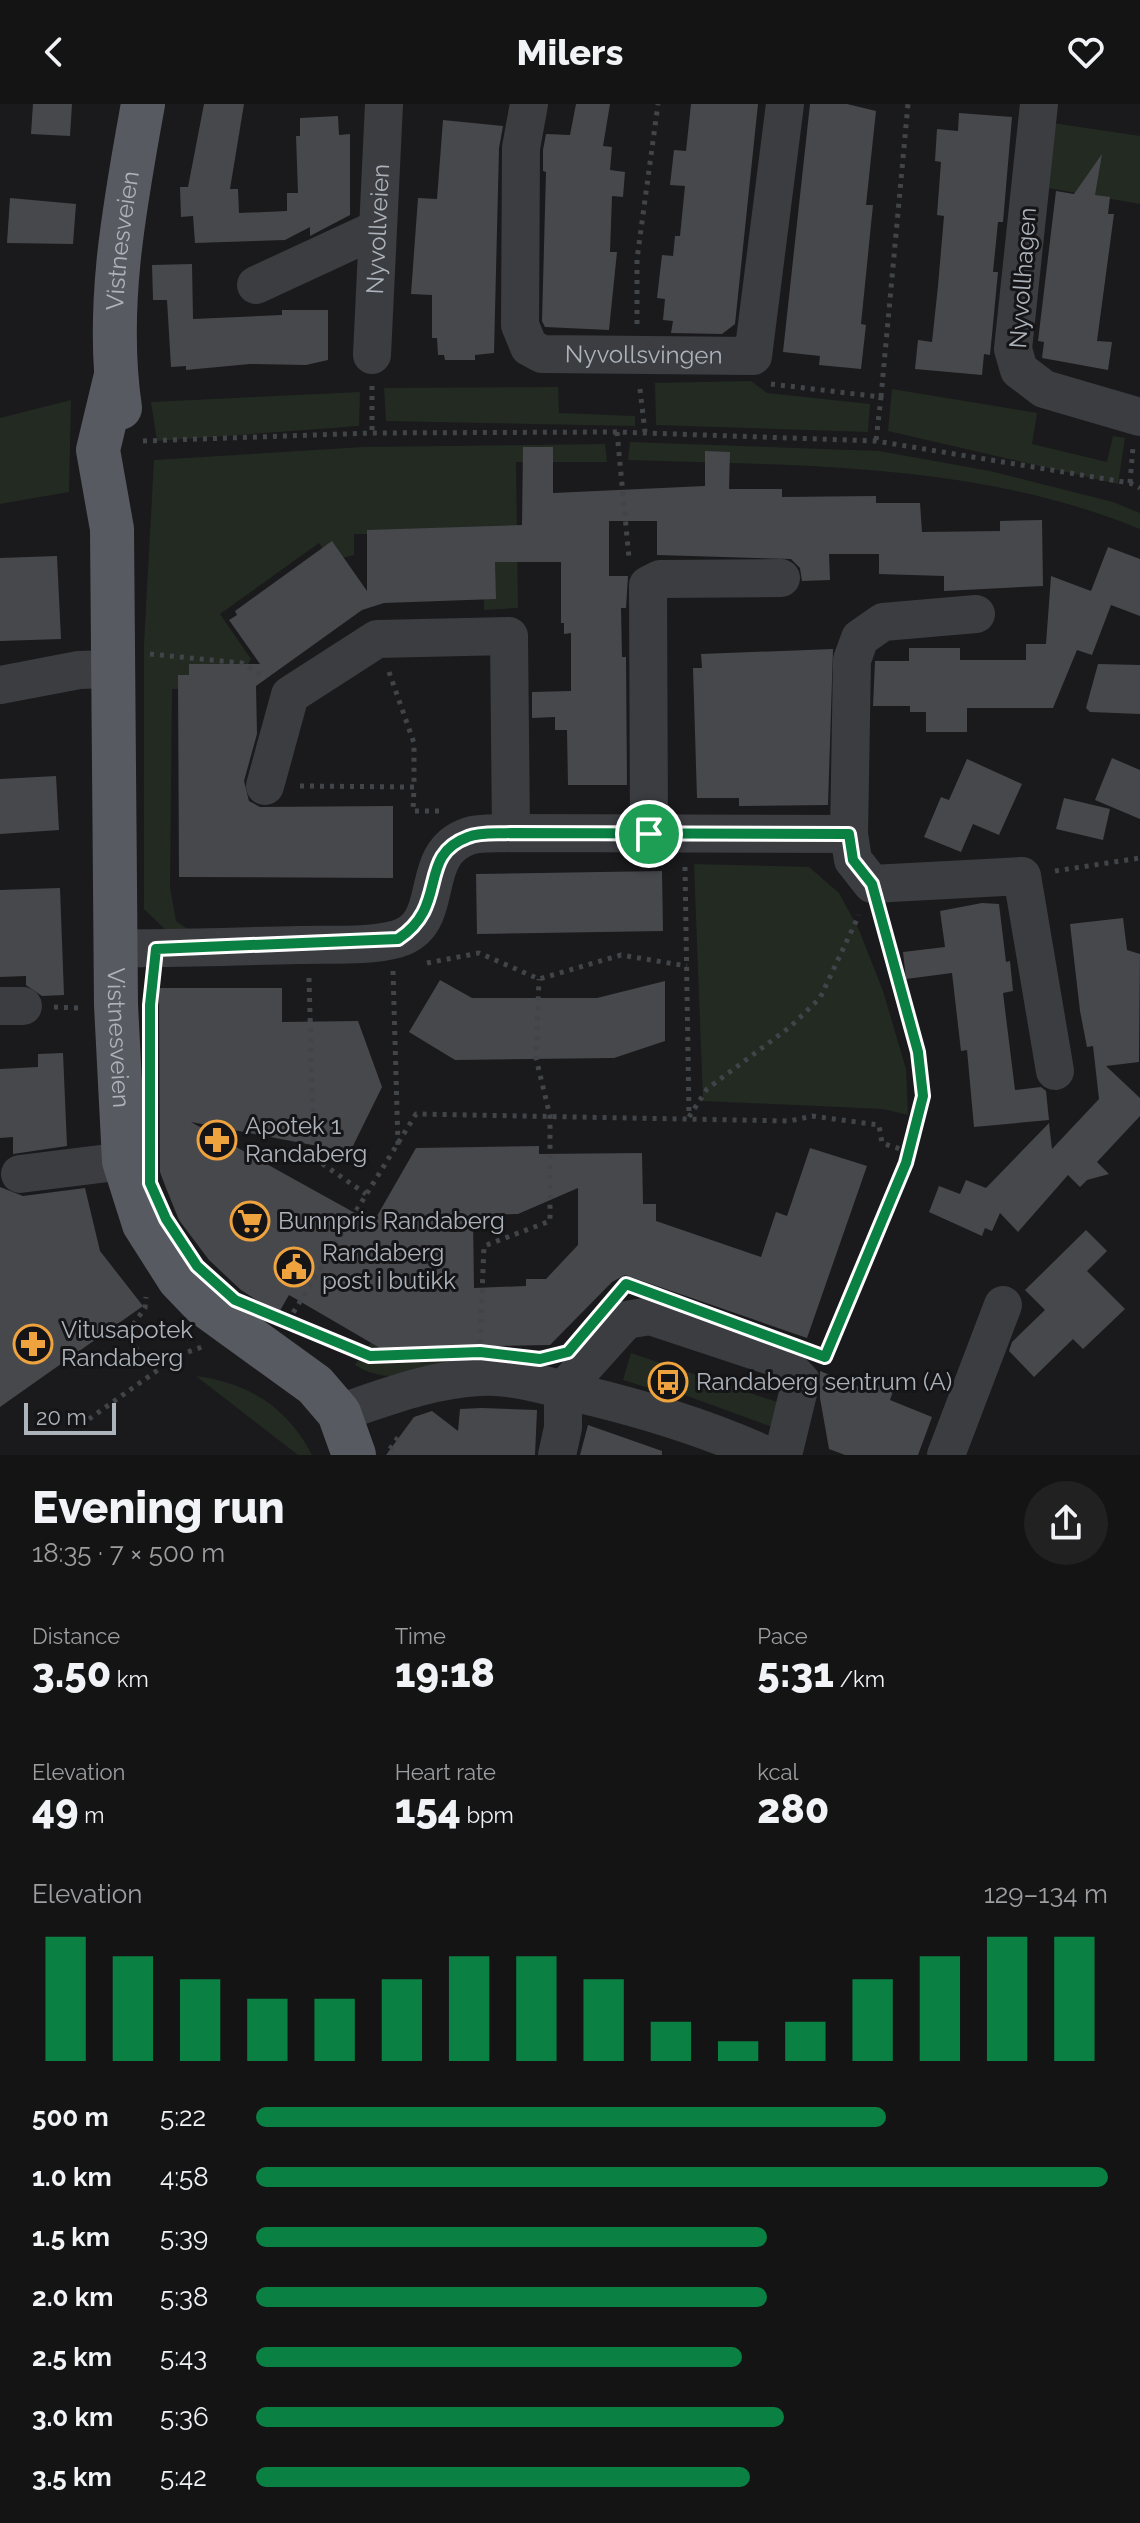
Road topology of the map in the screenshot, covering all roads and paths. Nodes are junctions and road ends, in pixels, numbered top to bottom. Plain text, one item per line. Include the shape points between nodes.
1 (143, 104) edge
2 (384, 104) edge
3 (529, 104) edge
4 (658, 104) edge
5 (785, 104) edge
6 (908, 104) edge
7 (1039, 104) edge
8 (377, 229) junction
9 (256, 285) dead end
10 (372, 355) joint
11 (637, 356) junction
12 (753, 356) junction
13 (881, 397) junction
14 (1140, 417) edge
15 (617, 432) junction
16 (645, 432) junction
17 (372, 433) junction
18 (143, 441) dead end
19 (876, 441) junction
20 (1140, 488) edge
21 (781, 578) dead end
22 (648, 585) junction
23 (976, 614) dead end
24 (377, 639) junction
25 (123, 660) junction
26 (0, 685) edge
27 (290, 695) junction
28 (265, 786) joint
29 (414, 787) junction
30 (456, 810) dead end
31 (511, 833) junction
32 (668, 834) junction
33 (849, 834) junction
34 (1140, 858) edge
35 (1022, 876) junction
36 (872, 884) junction
37 (307, 945) junction
38 (116, 948) junction
39 (422, 964) dead end
40 (687, 966) junction
41 (407, 967) dead end
42 (539, 979) junction
43 (1055, 1071) dead end
44 (550, 1116) junction
45 (689, 1117) junction
46 (398, 1145) junction
47 (909, 1152) junction
48 (124, 1161) junction
49 (20, 1174) dead end
50 (366, 1194) junction
51 (1003, 1305) dead end
52 (273, 1318) dead end
53 (286, 1324) junction
54 (213, 1349) dead end
55 (480, 1352) dead end
56 (811, 1352) dead end
57 (401, 1355) dead end
58 (563, 1390) junction
59 (339, 1413) junction
60 (89, 1419) dead end
61 (354, 1455) edge
62 (557, 1455) edge
63 (766, 1455) edge
64 (783, 1455) edge
65 (946, 1455) edge

1 - 25 main road, Vistnesveien via 116,291 115,379 125,450 112,529
2 - 8 street, Nyvollveien
3 - 11 street, Nyvollsvingen via 521,148 520,310 529,347 542,354
4 - 11 path via 637,259
5 - 12 street, Nyvollsvingen
6 - 13 path
7 - 14 street, Nyvollhagen via 1013,349 1019,370 1044,389
8 - 9 street
8 - 10 street, Nyvollveien
10 - 17 path
11 - 12 street, Nyvollsvingen
11 - 16 path
12 - 13 path via 772,385
13 - 19 path
15 - 16 path
15 - 17 path
15 - 22 path via 628,557
16 - 19 path
17 - 18 path
19 - 20 path
21 - 22 street via 660,579
22 - 32 street
23 - 33 street via 883,622 860,638 852,660
24 - 27 street
24 - 29 path via 414,743
24 - 31 street via 509,636
25 - 26 street
25 - 27 path via 242,663
25 - 38 main road, Vistnesveien
27 - 28 street
28 - 29 path
29 - 30 path via 413,811
31 - 32 street
31 - 37 street via 470,836 450,846 435,865 432,899 417,927 398,939
32 - 33 street
32 - 40 path
33 - 36 street via 853,860
34 - 35 path
35 - 36 street
35 - 43 street
36 - 45 path via 820,998 707,1089
36 - 47 path via 918,1052 923,1096
37 - 38 street
37 - 50 path via 314,1158
38 - 48 main road, Vistnesveien
39 - 42 path via 479,953
40 - 42 path via 621,955
40 - 45 path
41 - 46 path via 393,970
42 - 44 path via 536,1058
44 - 45 path
44 - 46 path via 416,1114
44 - 55 path via 550,1221 484,1246
45 - 47 path via 790,1121 812,1116 879,1125 882,1143
46 - 50 path
47 - 56 path via 825,1357
48 - 49 street
48 - 59 main road, Vistnesveien via 144,1224 179,1279 203,1304 315,1385
50 - 53 path
51 - 65 street
52 - 53 path
53 - 57 path via 370,1356
54 - 60 path via 201,1347 179,1355
58 - 59 street via 478,1377 434,1384
58 - 62 street
58 - 63 street via 716,1432
58 - 64 street via 626,1320 650,1316 780,1359 801,1381
59 - 61 main road, Vistnesveien

